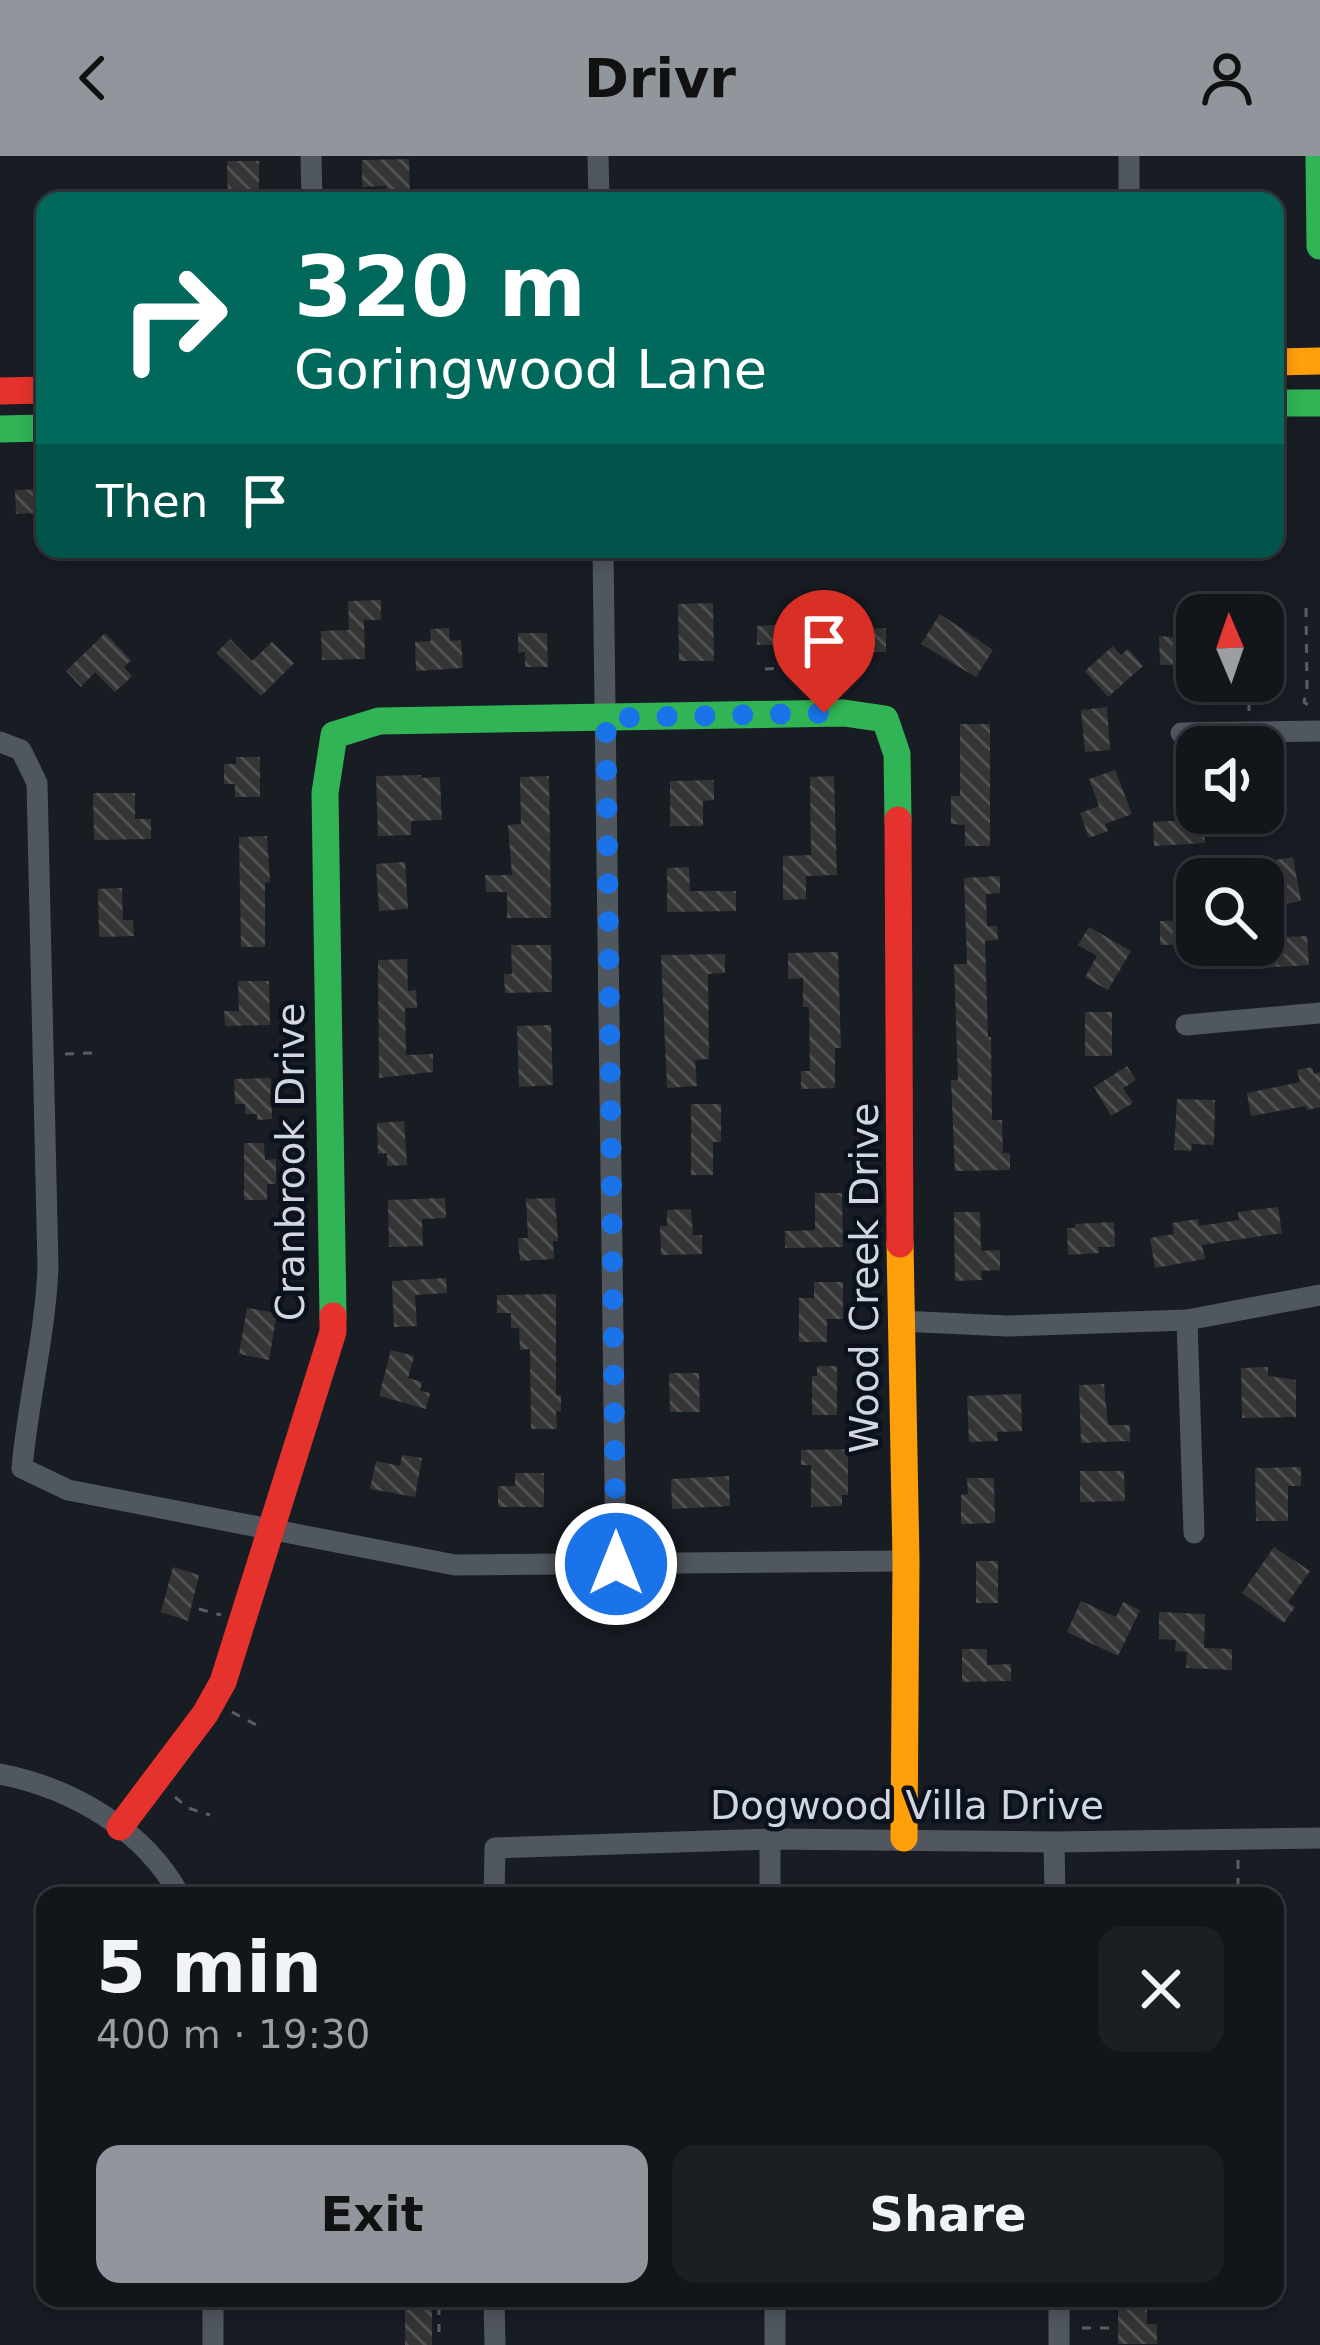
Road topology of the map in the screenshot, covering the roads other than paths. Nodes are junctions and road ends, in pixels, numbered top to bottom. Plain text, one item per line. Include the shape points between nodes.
1 (311, 156) edge
2 (598, 156) edge
3 (1129, 156) edge
4 (1319, 156) edge
5 (312, 192) edge
6 (599, 192) edge
7 (1129, 192) edge
8 (1320, 246) edge
9 (1284, 362) edge
10 (1320, 362) edge
11 (36, 390) edge
12 (0, 391) edge
13 (1284, 403) edge
14 (1320, 403) edge
15 (36, 428) edge
16 (0, 429) edge
17 (604, 558) edge
18 (606, 718) junction
19 (1320, 731) edge
20 (1284, 732) edge
21 (10, 746) edge
22 (1320, 1013) edge
23 (1186, 1025) dead end
24 (1320, 1295) edge
25 (1187, 1319) junction
26 (899, 1321) junction
27 (274, 1528) junction
28 (1194, 1533) dead end
29 (906, 1561) junction
30 (616, 1564) junction
31 (0, 1774) edge
32 (120, 1827) junction
33 (904, 1838) junction
34 (1320, 1838) edge
35 (770, 1839) junction
36 (1054, 1842) junction
37 (174, 1887) edge
38 (494, 1887) edge
39 (770, 1887) edge
40 (1055, 1887) edge
41 (213, 2307) edge
42 (494, 2307) edge
43 (775, 2307) edge
44 (1058, 2307) edge
45 (1059, 2337) edge
46 (213, 2345) edge
47 (495, 2345) edge
48 (775, 2345) edge

1 - 5 street
2 - 6 street
3 - 7 street
4 - 8 street
9 - 10 street
11 - 12 street
13 - 14 street
15 - 16 street
17 - 18 street
18 - 26 street, Wood Creek Drive via 885,719 897,754
18 - 27 street, Cranbrook Drive via 380,722 334,735 325,793 333,1332
18 - 30 street
19 - 20 street
21 - 27 street via 38,783 48,1268 22,1468 68,1490
22 - 23 street
24 - 25 street
25 - 26 street
25 - 28 street
26 - 29 street, Wood Creek Drive
27 - 30 street via 455,1565
27 - 32 street, Cranbrook Drive via 212,1701
29 - 30 street
29 - 33 street, Wood Creek Drive
31 - 32 street via 70,1796
32 - 37 street
33 - 35 street, Dogwood Villa Drive
33 - 36 street, Dogwood Villa Drive
34 - 36 street, Dogwood Villa Drive
35 - 38 street, Dogwood Villa Drive via 495,1849
35 - 39 street
36 - 40 street
41 - 46 street
42 - 47 street
43 - 48 street
44 - 45 street

